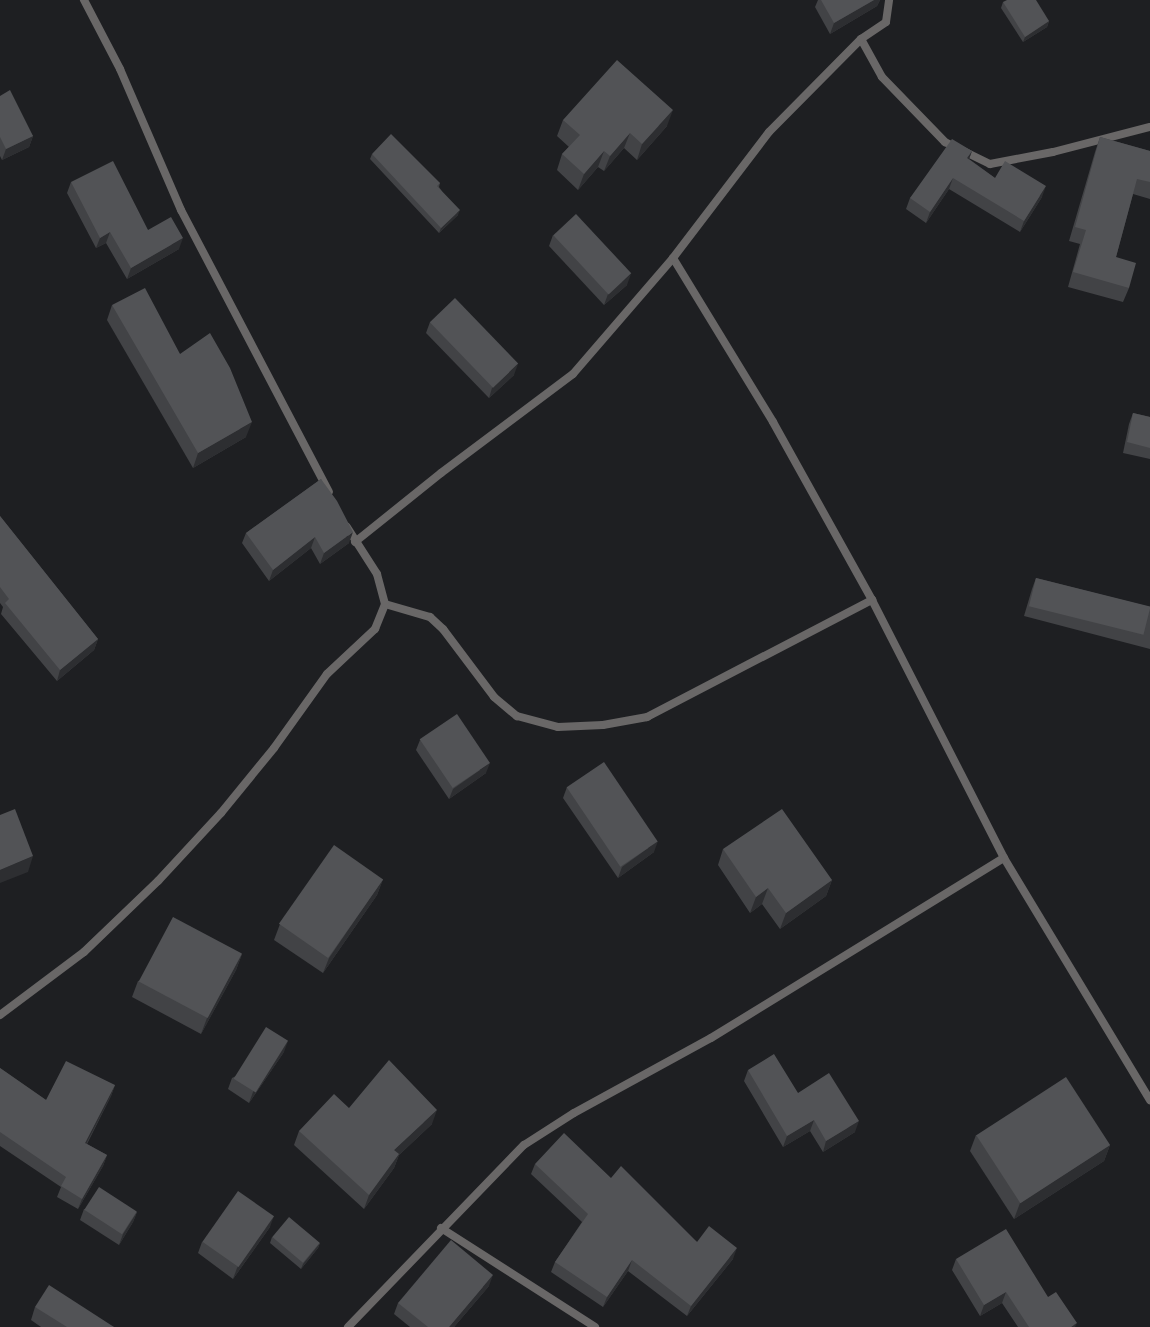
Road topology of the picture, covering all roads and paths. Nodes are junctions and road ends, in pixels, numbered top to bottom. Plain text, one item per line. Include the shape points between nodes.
1 (84, 0) edge
2 (889, 0) edge
3 (861, 39) junction
4 (1150, 127) edge
5 (673, 258) junction
6 (333, 500) edge
7 (344, 521) edge
8 (355, 542) junction
9 (872, 600) junction
10 (385, 604) junction
11 (1004, 858) junction
12 (0, 1015) edge
13 (1150, 1100) edge
14 (441, 1228) junction
15 (348, 1327) edge
16 (595, 1327) edge

1 - 6 street via 120,69 180,210
2 - 3 street via 886,22
3 - 4 street via 882,77 945,142 990,164 1053,152
3 - 5 street via 769,132
5 - 8 street via 574,374 441,473
5 - 9 street via 773,422
7 - 8 street
8 - 10 street via 377,574
9 - 10 street via 647,717 602,725 558,727 517,716 494,697 443,629 430,617
9 - 11 street
10 - 12 street via 375,629 327,674 274,748 221,813 158,881 84,952
11 - 13 street
11 - 14 street via 711,1038 574,1113 524,1145
14 - 15 street
14 - 16 street

